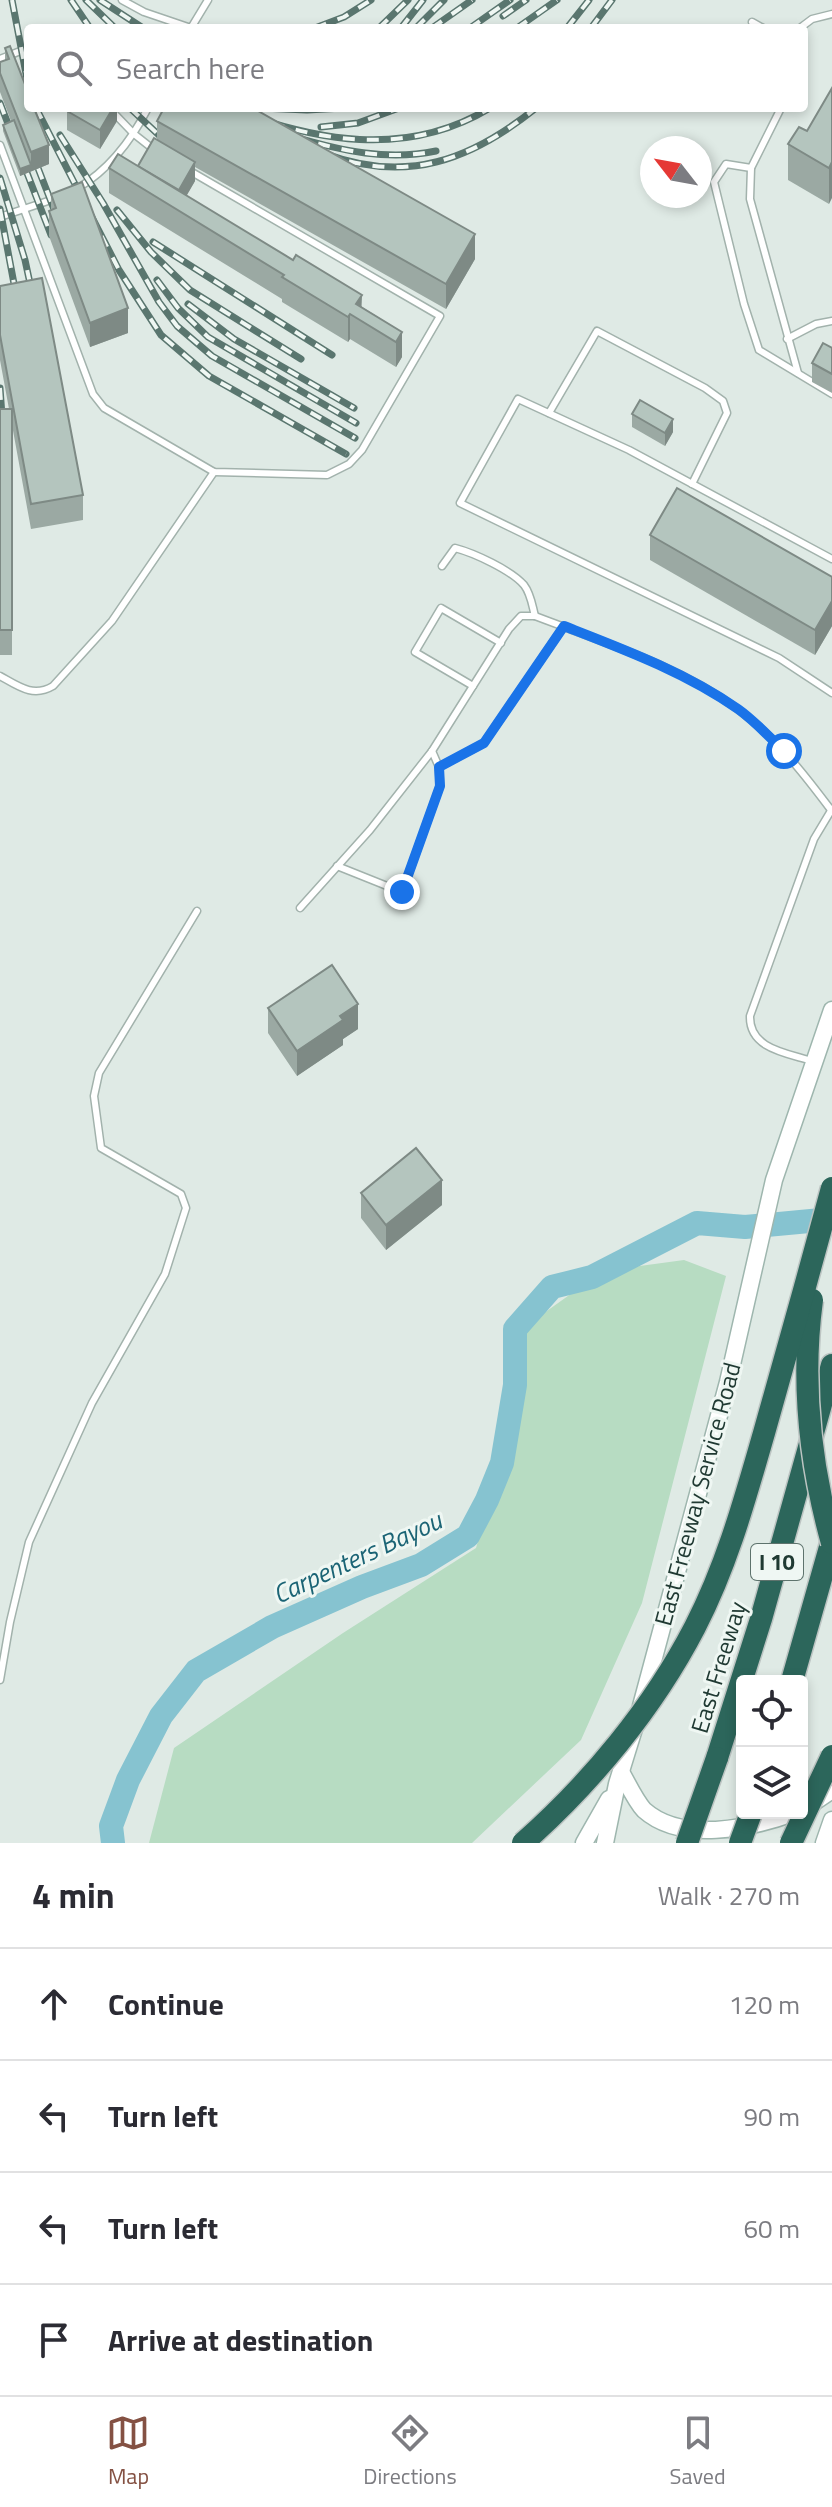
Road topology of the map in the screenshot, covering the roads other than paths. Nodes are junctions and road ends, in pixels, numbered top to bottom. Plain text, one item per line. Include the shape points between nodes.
1 (122, 0) edge
2 (208, 0) edge
3 (832, 14) edge
4 (752, 22) dead end
5 (179, 24) edge
6 (193, 24) edge
7 (756, 24) edge
8 (805, 24) edge
9 (24, 50) edge
10 (0, 59) edge
11 (113, 112) edge
12 (146, 112) edge
13 (779, 112) edge
14 (134, 134) junction
15 (0, 145) edge
16 (156, 151) edge
17 (183, 167) edge
18 (751, 168) junction
19 (71, 192) edge
20 (61, 196) edge
21 (23, 209) junction
22 (0, 217) edge
23 (832, 321) edge
24 (787, 339) junction
25 (798, 373) junction
26 (832, 394) edge
27 (549, 413) junction
28 (214, 472) junction
29 (692, 484) junction
30 (832, 559) edge
31 (442, 566) dead end
32 (535, 616) junction
33 (564, 626) junction
34 (501, 643) junction
35 (0, 676) edge
36 (473, 686) junction
37 (832, 693) edge
38 (432, 751) junction
39 (439, 767) junction
40 (832, 809) edge
41 (337, 866) junction
42 (300, 908) dead end
43 (197, 911) dead end
44 (832, 1010) edge
45 (813, 1061) junction
46 (832, 1188) edge
47 (832, 1365) edge
48 (832, 1542) edge
49 (832, 1600) edge
50 (796, 1675) edge
51 (797, 1675) edge
52 (0, 1680) edge
53 (832, 1756) edge
54 (619, 1778) junction
55 (832, 1790) edge
56 (808, 1806) edge
57 (749, 1819) edge
58 (776, 1819) edge
59 (832, 1820) edge
60 (523, 1843) edge
61 (584, 1843) edge
62 (605, 1843) edge
63 (687, 1843) edge
64 (740, 1843) edge
65 (791, 1843) edge
66 (824, 1843) edge

1 - 5 lane
2 - 6 lane
3 - 8 lane
4 - 7 lane
9 - 10 lane
11 - 14 lane
12 - 14 lane
13 - 18 lane
14 - 16 lane
14 - 19 lane via 113,161
15 - 21 lane
17 - 28 lane via 440,316 349,464 319,476
18 - 24 lane via 750,199
18 - 25 lane via 726,164 714,182 759,350
20 - 21 lane
21 - 22 lane
21 - 28 lane via 98,402
23 - 24 lane
24 - 25 lane
25 - 26 lane
27 - 29 lane
27 - 29 lane via 597,331 723,401 727,413
27 - 37 lane via 518,399 460,503 779,658
28 - 35 lane via 112,621 53,686 30,691
29 - 30 lane
31 - 32 lane via 455,548 497,567 522,583
32 - 33 lane
32 - 34 lane via 521,616
33 - 39 lane via 484,743
33 - 40 lane via 660,665 739,710 784,751
34 - 36 lane
34 - 36 lane via 441,608 415,652
36 - 38 lane
38 - 39 lane
38 - 41 lane
39 - 41 lane via 440,786 402,892
40 - 45 lane via 814,839 749,1027 767,1046
41 - 42 lane
43 - 52 lane via 99,1073 94,1096 101,1148 181,1194 186,1208 165,1274 92,1403 29,1542
44 - 45 main road
45 - 54 main road, East Freeway Service Road via 774,1180
46 - 48 highway, bridge via 813,1293 808,1370 813,1458
46 - 60 highway, bridge via 754,1466 708,1600 674,1665 619,1742
47 - 63 highway, East Freeway / I 10, bridge via 761,1619
48 - 50 highway, I 10
49 - 51 highway
53 - 65 highway, bridge
54 - 58 main road via 644,1810 678,1832 704,1834
54 - 61 main road
54 - 62 main road
55 - 56 main road
57 - 64 highway, bridge
59 - 66 main road

